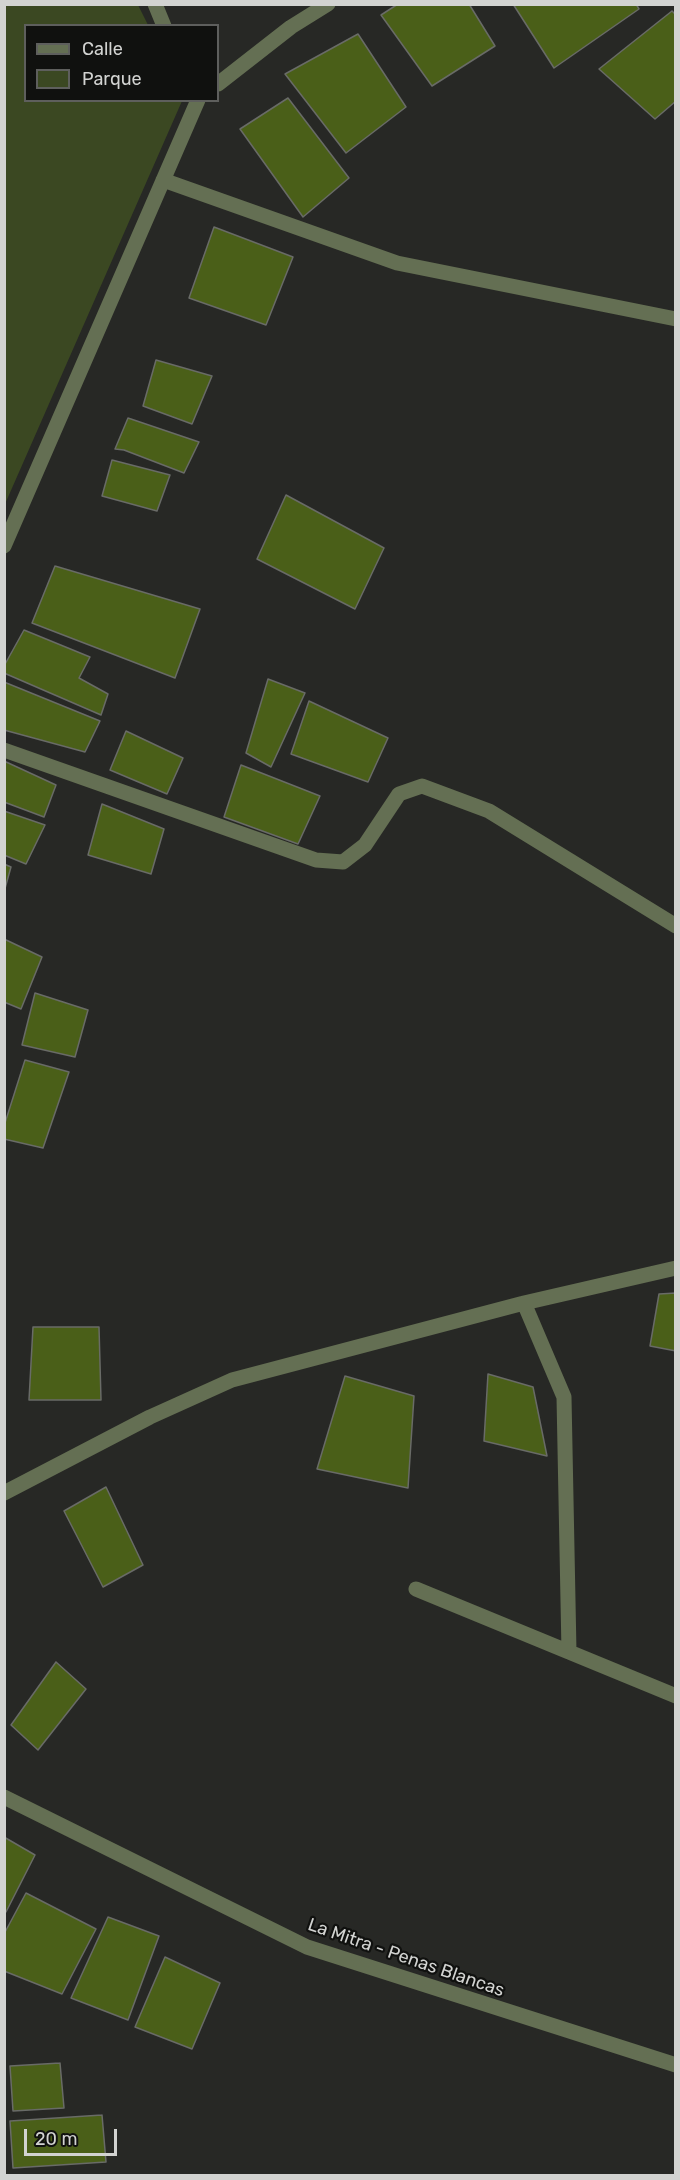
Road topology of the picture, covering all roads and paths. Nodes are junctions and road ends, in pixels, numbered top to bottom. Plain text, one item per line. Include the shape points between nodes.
1 (155, 4) edge
2 (328, 4) edge
3 (163, 24) edge
4 (219, 83) edge
5 (197, 102) edge
6 (163, 180) junction
7 (675, 320) edge
8 (4, 546) edge
9 (4, 750) edge
10 (675, 926) edge
11 (675, 1268) edge
12 (524, 1303) junction
13 (4, 1492) edge
14 (416, 1589) dead end
15 (569, 1652) junction
16 (675, 1696) edge
17 (4, 1797) edge
18 (675, 2065) edge

1 - 3 street
2 - 4 street via 291,27
5 - 6 street
6 - 7 street via 397,263
6 - 8 street
9 - 10 street via 316,860 343,862 365,845 399,794 422,786 489,811
11 - 12 street
12 - 13 street via 232,1380
12 - 15 street via 564,1397
14 - 15 street
15 - 16 street
17 - 18 street, La Mitra - Penas Blancas via 307,1947

